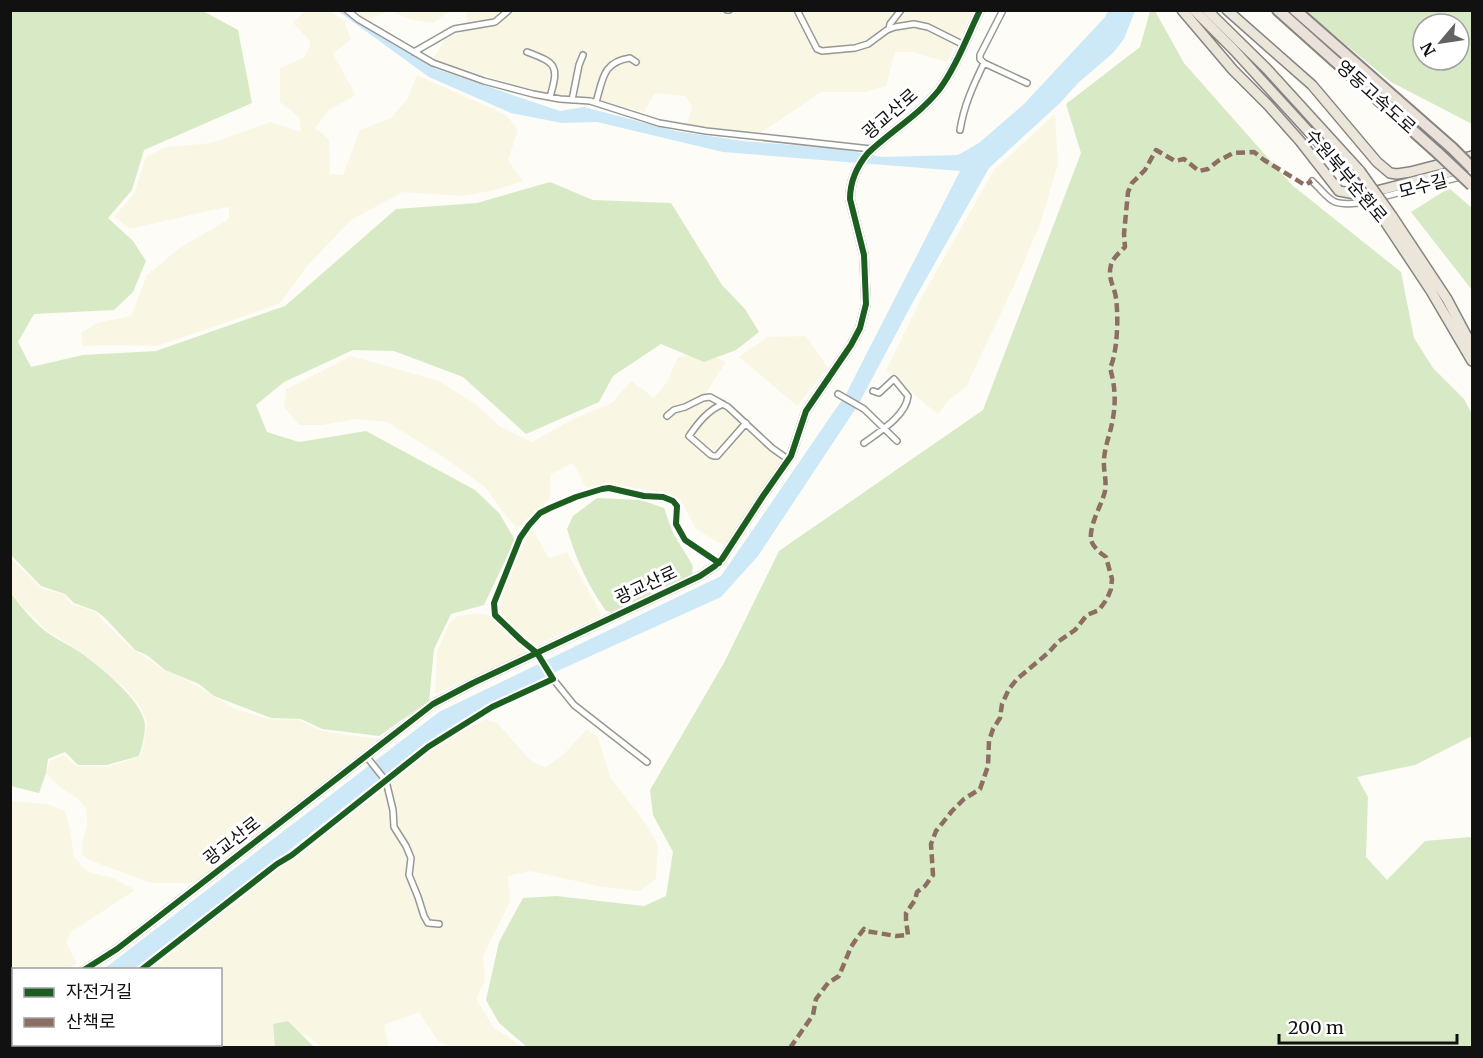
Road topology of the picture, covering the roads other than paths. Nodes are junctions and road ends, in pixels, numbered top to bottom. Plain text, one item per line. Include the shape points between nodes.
1 (347, 10) edge
2 (509, 10) edge
3 (797, 10) edge
4 (902, 10) edge
5 (980, 10) edge
6 (1003, 10) edge
7 (1182, 10) edge
8 (1194, 10) edge
9 (1208, 10) edge
10 (1227, 10) edge
11 (1278, 10) edge
12 (1295, 10) edge
13 (889, 29) junction
14 (964, 45) junction
15 (414, 52) junction
16 (527, 52) dead end
17 (583, 55) dead end
18 (636, 62) dead end
19 (984, 63) junction
20 (1027, 83) dead end
21 (550, 97) junction
22 (572, 100) junction
23 (596, 102) junction
24 (960, 130) dead end
25 (870, 151) junction
26 (1473, 156) edge
27 (1473, 167) edge
28 (1473, 174) edge
29 (1312, 181) dead end
30 (1473, 185) edge
31 (1388, 218) junction
32 (1473, 346) edge
33 (1473, 360) edge
34 (873, 391) dead end
35 (841, 395) dead end
36 (723, 404) junction
37 (667, 417) dead end
38 (746, 423) junction
39 (884, 428) junction
40 (897, 441) dead end
41 (864, 443) dead end
42 (789, 460) junction
43 (719, 563) junction
44 (539, 655) junction
45 (552, 678) junction
46 (368, 758) junction
47 (647, 762) dead end
48 (385, 780) junction
49 (439, 924) dead end
50 (86, 968) edge
51 (142, 968) edge

1 - 15 street
2 - 15 street via 495,22 454,29
3 - 13 street via 817,50 855,48
4 - 13 street
5 - 14 street, 광교산로
6 - 19 street via 980,55
7 - 27 highway via 1300,141 1339,191 1370,194
8 - 31 highway, 수원북부순환로, bridge
9 - 31 highway, 수원북부순환로, bridge via 1360,171
10 - 26 highway via 1312,85 1390,173 1410,172
11 - 30 highway, 영동고속도로, bridge
12 - 27 highway, 영동고속도로, bridge
13 - 14 street via 914,24
14 - 25 street, 광교산로 via 939,90
15 - 21 street via 484,81
16 - 21 street via 546,59 555,69
17 - 22 street
18 - 23 street via 622,59 609,66
19 - 20 street
19 - 24 street via 964,109
21 - 22 street
22 - 23 street
23 - 25 street via 667,125
25 - 42 street, 광교산로 via 858,167 850,195 864,255 863,321 806,411
28 - 29 street, 모수길 via 1341,205
31 - 32 highway, 수원북부순환로 via 1447,299
31 - 33 highway, 수원북부순환로
34 - 39 street via 879,393 894,379 908,396 903,410
35 - 39 street
36 - 37 street via 703,398
36 - 38 street
36 - 38 street via 698,423 689,436 717,456
38 - 42 street
39 - 40 street
39 - 41 street
42 - 43 street, 광교산로
43 - 44 street, 광교산로
43 - 44 street via 685,540 676,524 673,501 663,497 609,488 540,513 523,532 494,603 495,615
44 - 45 street
44 - 46 street, 광교산로 via 445,697
45 - 47 street via 574,705
45 - 48 street via 483,713
46 - 48 street
46 - 50 street, 광교산로 via 117,950
48 - 49 street via 394,827 411,858 409,875 424,916 428,923
48 - 51 street

